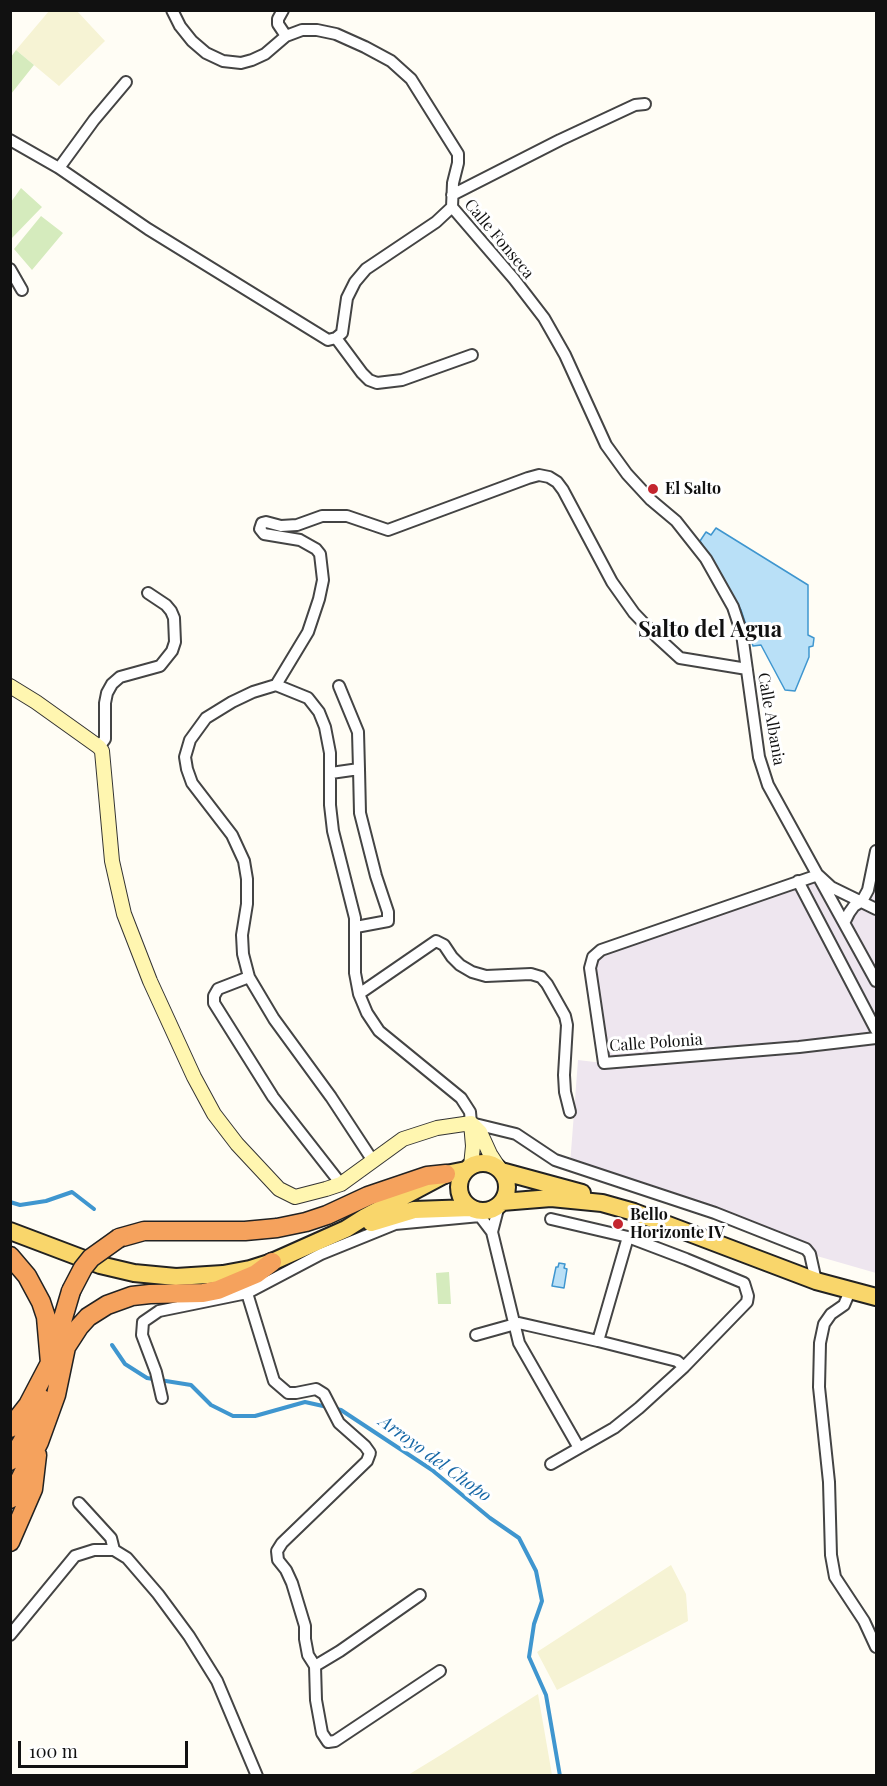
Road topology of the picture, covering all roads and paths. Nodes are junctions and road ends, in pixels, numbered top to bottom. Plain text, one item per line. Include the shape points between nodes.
1 (172, 10) edge
2 (283, 10) edge
3 (286, 36) junction
4 (126, 82) dead end
5 (645, 104) dead end
6 (10, 140) edge
7 (59, 168) junction
8 (452, 195) junction
9 (452, 207) junction
10 (10, 269) edge
11 (22, 290) dead end
12 (336, 339) junction
13 (472, 355) dead end
14 (627, 474) joint
15 (148, 593) dead end
16 (747, 669) junction
17 (276, 685) junction
18 (10, 686) edge
19 (339, 686) dead end
20 (99, 747) junction
21 (359, 769) junction
22 (331, 774) junction
23 (876, 851) edge
24 (818, 874) junction
25 (798, 882) junction
26 (862, 901) junction
27 (876, 909) edge
28 (844, 923) junction
29 (356, 927) junction
30 (249, 977) junction
31 (876, 981) edge
32 (359, 994) junction
33 (876, 1030) edge
34 (876, 1038) edge
35 (570, 1112) dead end
36 (471, 1123) junction
37 (373, 1161) junction
38 (468, 1168) junction
39 (500, 1170) junction
40 (446, 1174) junction
41 (341, 1184) junction
42 (602, 1203) junction
43 (500, 1204) junction
44 (475, 1211) junction
45 (552, 1219) dead end
46 (346, 1229) junction
47 (10, 1231) edge
48 (492, 1232) junction
49 (628, 1237) junction
50 (10, 1256) edge
51 (272, 1262) junction
52 (816, 1281) junction
53 (245, 1286) junction
54 (850, 1291) junction
55 (876, 1297) edge
56 (514, 1325) junction
57 (476, 1335) dead end
58 (598, 1341) junction
59 (50, 1363) junction
60 (684, 1367) junction
61 (162, 1398) dead end
62 (18, 1437) edge
63 (579, 1448) junction
64 (10, 1461) edge
65 (551, 1464) dead end
66 (10, 1499) edge
67 (79, 1503) dead end
68 (10, 1542) edge
69 (114, 1550) junction
70 (420, 1595) dead end
71 (10, 1635) edge
72 (876, 1647) edge
73 (315, 1666) junction
74 (440, 1671) dead end
75 (257, 1776) edge

1 - 3 street, Calle Fonseca via 192,41 223,61 252,60
2 - 3 street via 278,24
3 - 8 street, Calle Fonseca via 302,30 336,34 402,69 458,154
4 - 7 street
5 - 8 street via 560,140
6 - 7 street
7 - 12 street via 148,229 315,333 328,340
8 - 9 street, Calle Fonseca
9 - 12 street via 366,269 347,298 343,329
9 - 14 street, Calle Fonseca via 544,318 606,445
10 - 11 street
12 - 13 street via 362,373 377,383 402,380
14 - 16 street, Calle Albania via 676,521 705,559 733,607
15 - 20 street via 171,611 175,642 160,666 120,677 112,684 105,703 105,739
16 - 17 street via 680,658 656,636 612,582 563,489 549,477 539,475 388,530 347,516 322,516 297,525 262,524 264,534 300,540 316,549 323,580 308,632
16 - 24 street, Calle Albania via 759,757 768,785
17 - 22 street via 308,698 319,712 328,739
17 - 30 street via 232,702 206,718 190,740 185,757 192,783 232,835 244,861 247,904 242,935
18 - 20 street
19 - 21 street via 358,732
20 - 41 street via 112,861 124,914 150,981 214,1114 285,1193 295,1197
21 - 22 street
21 - 29 street via 360,813 388,912 387,921
22 - 29 street via 333,831
23 - 26 street
24 - 25 street, Calle Polonia
24 - 26 street via 831,887
24 - 28 street, Calle Albania
25 - 33 street
25 - 34 street, Calle Polonia via 602,950 593,957 590,968 604,1063
26 - 27 street
26 - 28 street via 854,906
28 - 31 street, Calle Albania
29 - 32 street via 355,973
30 - 37 street
30 - 41 street via 218,989 214,1003 273,1098
32 - 35 street via 436,941 472,972 541,977 567,1024 564,1076
32 - 36 street via 379,1031 461,1098 470,1112
36 - 37 street via 421,1131
36 - 38 street via 473,1146
36 - 39 street
36 - 52 street via 516,1134 555,1160 715,1213 806,1249
37 - 41 street
38 - 39 main road via 487,1163
38 - 40 main road
38 - 44 main road via 459,1189 463,1200
39 - 42 main road via 579,1192
39 - 43 main road via 507,1186
40 - 46 main road
40 - 59 highway, bridge via 427,1176 327,1215 277,1228 144,1231 119,1238 82,1268 71,1291
42 - 43 main road via 551,1198
42 - 52 main road
43 - 44 main road via 487,1211
43 - 48 street
44 - 46 main road via 414,1210
44 - 48 street
44 - 53 street via 395,1224
45 - 49 street
46 - 51 main road
47 - 51 main road via 100,1266 134,1273 198,1277
48 - 56 street
49 - 58 street
49 - 60 street via 744,1283 747,1289 747,1302
50 - 59 highway via 41,1302
51 - 53 highway
52 - 54 main road
53 - 61 street via 159,1311 143,1322 142,1335
53 - 62 highway via 203,1293 132,1296 88,1317 66,1347 56,1395
53 - 73 street via 274,1381 288,1393 316,1389 324,1394 333,1415 370,1453 368,1461 277,1551 301,1609 308,1655
54 - 55 main road
54 - 72 street via 844,1305 824,1324 820,1343 819,1387 829,1482 831,1555 836,1577
56 - 57 street
56 - 58 street
56 - 63 street via 519,1343
58 - 60 street via 677,1361
59 - 62 highway via 45,1390
60 - 63 street via 614,1428
62 - 64 highway
62 - 66 highway
62 - 68 highway via 33,1490
63 - 65 street
67 - 69 street via 111,1538
69 - 71 street via 94,1550 75,1556
69 - 75 street via 127,1558 189,1636 217,1681
70 - 73 street
73 - 74 street via 316,1700 322,1733 328,1742

